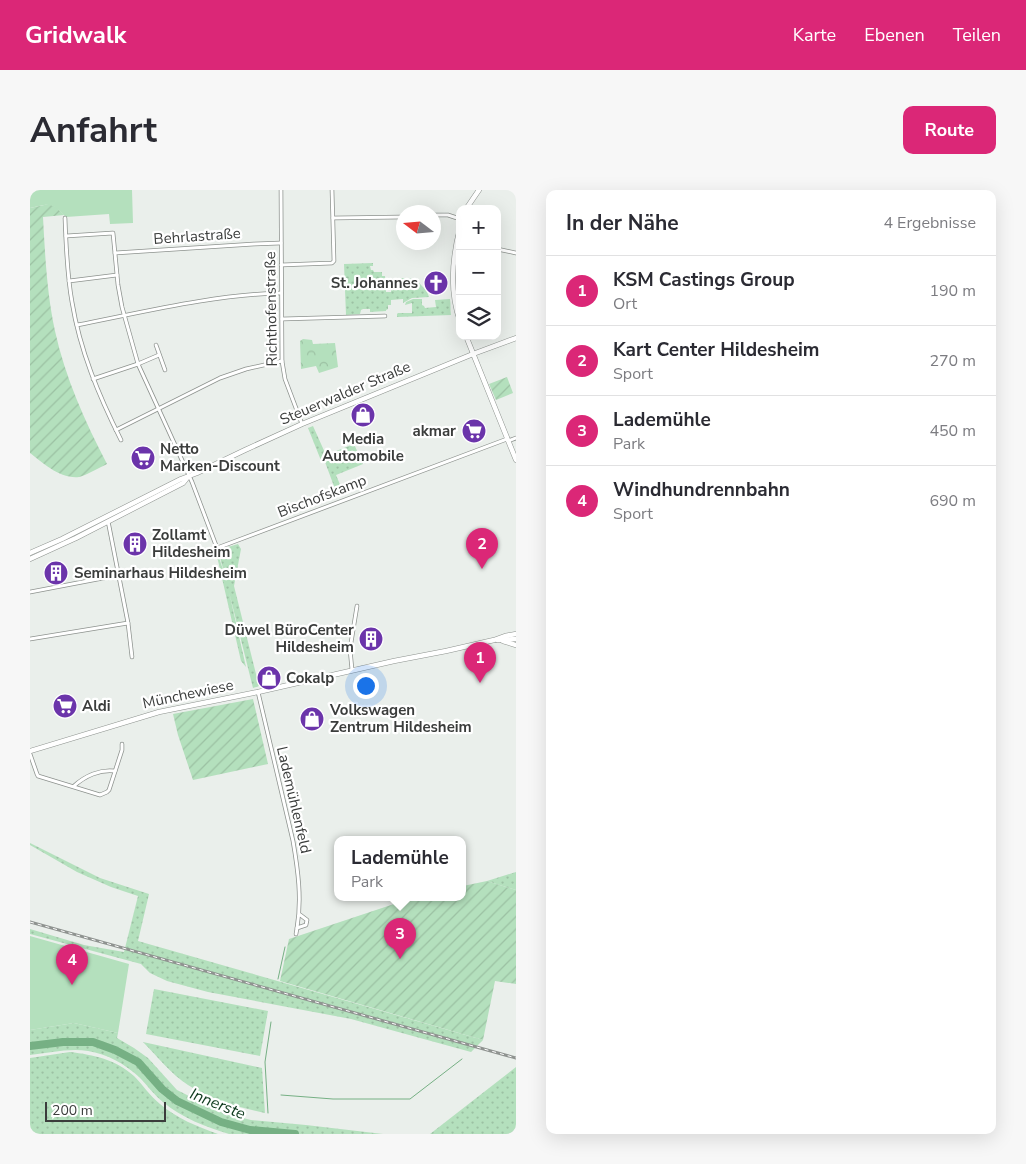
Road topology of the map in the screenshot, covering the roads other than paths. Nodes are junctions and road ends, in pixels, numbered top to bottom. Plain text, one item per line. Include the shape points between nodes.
1 (281, 190) edge
2 (332, 190) edge
3 (479, 190) edge
4 (469, 205) edge
5 (441, 215) edge
6 (396, 217) edge
7 (456, 217) edge
8 (64, 218) dead end
9 (333, 218) junction
10 (66, 236) junction
11 (281, 243) junction
12 (456, 250) edge
13 (501, 250) edge
14 (115, 253) junction
15 (516, 253) edge
16 (281, 265) junction
17 (117, 275) junction
18 (69, 281) junction
19 (281, 293) junction
20 (456, 307) edge
21 (124, 316) junction
22 (385, 316) dead end
23 (282, 319) junction
24 (76, 325) junction
25 (516, 338) edge
26 (468, 340) edge
27 (156, 345) dead end
28 (473, 354) junction
29 (159, 355) junction
30 (282, 361) junction
31 (138, 364) junction
32 (165, 370) dead end
33 (94, 379) junction
34 (158, 409) junction
35 (302, 424) junction
36 (116, 430) junction
37 (516, 438) edge
38 (121, 440) dead end
39 (507, 440) junction
40 (516, 460) edge
41 (188, 477) junction
42 (106, 520) junction
43 (30, 553) edge
44 (30, 559) edge
45 (119, 576) junction
46 (30, 592) edge
47 (357, 606) dead end
48 (128, 623) junction
49 (516, 634) edge
50 (516, 639) edge
51 (30, 640) edge
52 (494, 640) junction
53 (502, 640) junction
54 (516, 645) edge
55 (132, 657) dead end
56 (352, 670) junction
57 (258, 692) junction
58 (122, 744) dead end
59 (30, 753) edge
60 (32, 767) edge
61 (116, 772) junction
62 (73, 787) junction
63 (299, 914) junction
64 (297, 928) junction
65 (296, 934) dead end

1 - 11 street, Richthofenstraße
2 - 9 street
3 - 4 street
5 - 7 street
6 - 9 street
8 - 10 street
9 - 16 street via 334,263
10 - 14 street via 113,233
10 - 18 street
11 - 14 street, Behrlastraße
11 - 16 street, Richthofenstraße
12 - 20 street via 452,282
13 - 15 street
14 - 17 street
16 - 19 street, Richthofenstraße
17 - 18 street
17 - 21 street
18 - 24 street
19 - 21 street via 226,297
19 - 23 street, Richthofenstraße
21 - 24 street
21 - 31 street
22 - 23 street
23 - 30 street, Richthofenstraße
24 - 33 street
25 - 28 street, Steuerwalder Straße
26 - 28 street
27 - 29 street
28 - 35 street, Steuerwalder Straße
28 - 39 street
29 - 31 street
29 - 32 street
30 - 34 street via 232,374
30 - 35 street, Richthofenstraße via 285,379
31 - 33 street
31 - 34 street
33 - 36 street
34 - 36 street
34 - 41 street
35 - 41 street, Steuerwalder Straße
36 - 38 street
37 - 39 street, Bischofskamp
39 - 40 street
39 - 41 street, Bischofskamp via 217,548
41 - 42 street, Steuerwalder Straße via 183,483
42 - 43 street, Steuerwalder Straße
42 - 44 street, Steuerwalder Straße
42 - 45 street
45 - 46 street
45 - 48 street
47 - 56 street via 350,649
48 - 51 street
48 - 55 street
49 - 52 street, Münchewiese
50 - 53 street, Münchewiese
52 - 53 street, Münchewiese
52 - 56 street, Münchewiese
53 - 54 street, Münchewiese
56 - 57 street, Münchewiese
57 - 59 street, Münchewiese via 145,716
57 - 63 street, Lademühlenfeld via 297,864
58 - 61 street
59 - 60 street
60 - 62 street via 41,777
61 - 62 street via 105,770 81,779
61 - 62 street via 104,794
63 - 64 street, Lademühlenfeld
63 - 64 street, Lademühlenfeld via 307,920 306,925
64 - 65 street

